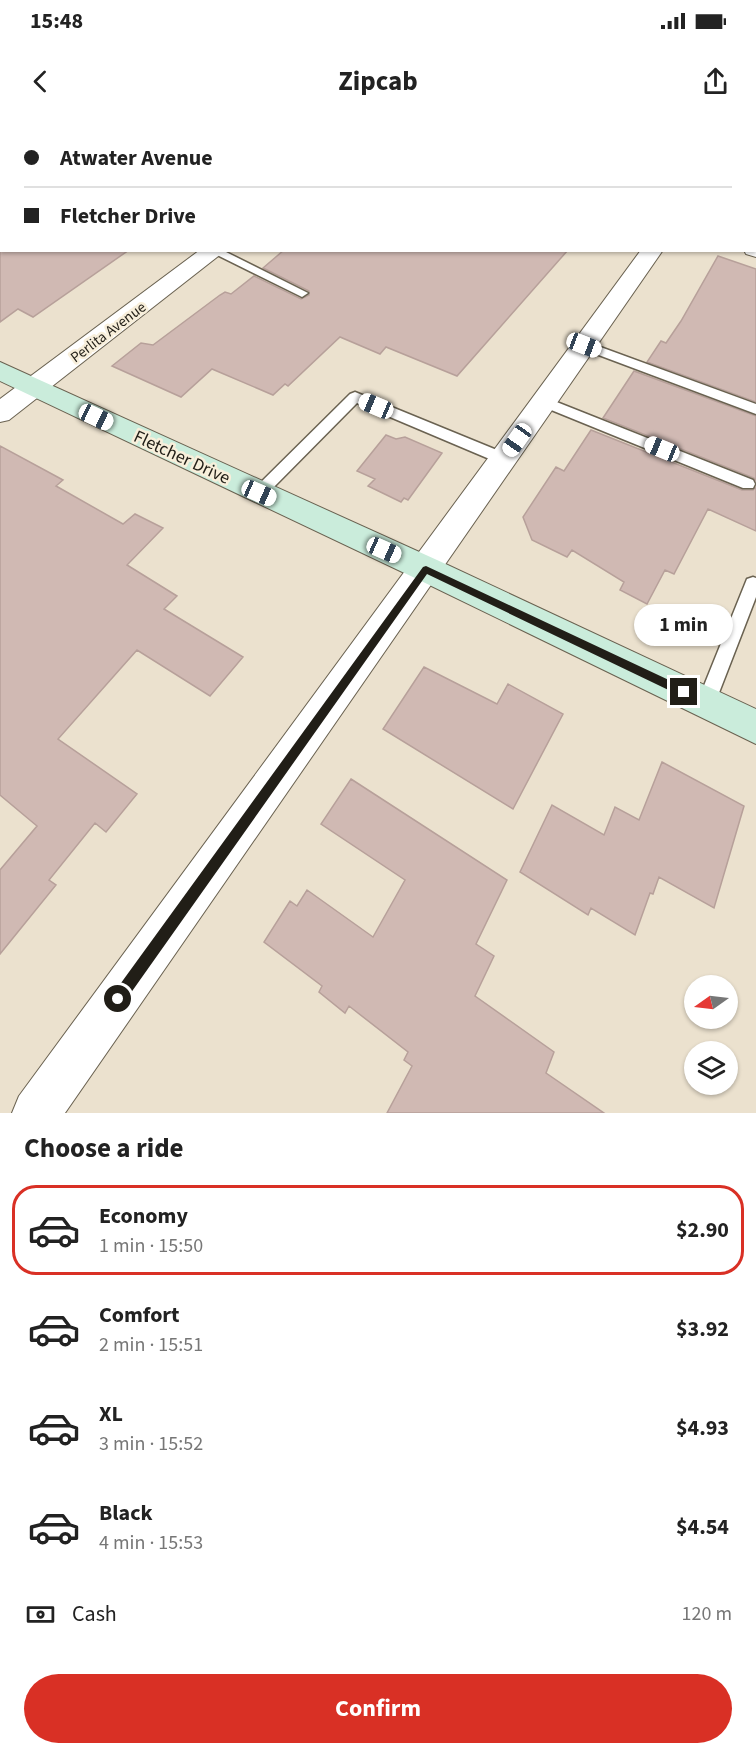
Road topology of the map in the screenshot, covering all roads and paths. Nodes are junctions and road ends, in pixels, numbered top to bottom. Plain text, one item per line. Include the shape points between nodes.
1 (213, 252) edge
2 (216, 252) edge
3 (651, 252) edge
4 (302, 293) dead end
5 (584, 345) junction
6 (0, 371) edge
7 (34, 388) junction
8 (544, 402) junction
9 (756, 410) edge
10 (0, 413) edge
11 (504, 459) junction
12 (748, 484) dead end
13 (259, 493) junction
14 (426, 569) junction
15 (753, 584) dead end
16 (706, 703) junction
17 (756, 727) edge
18 (36, 1113) edge

1 - 7 street, Perlita Avenue
2 - 4 lane
3 - 5 street
5 - 8 street
5 - 9 lane
6 - 7 main road, Fletcher Drive
7 - 10 street, Perlita Avenue
7 - 13 main road, Fletcher Drive
8 - 11 street
8 - 12 lane
11 - 13 lane via 355,397
11 - 14 street
13 - 14 main road, Fletcher Drive
14 - 16 main road, Fletcher Drive
14 - 18 street
15 - 16 lane
16 - 17 main road, Fletcher Drive

